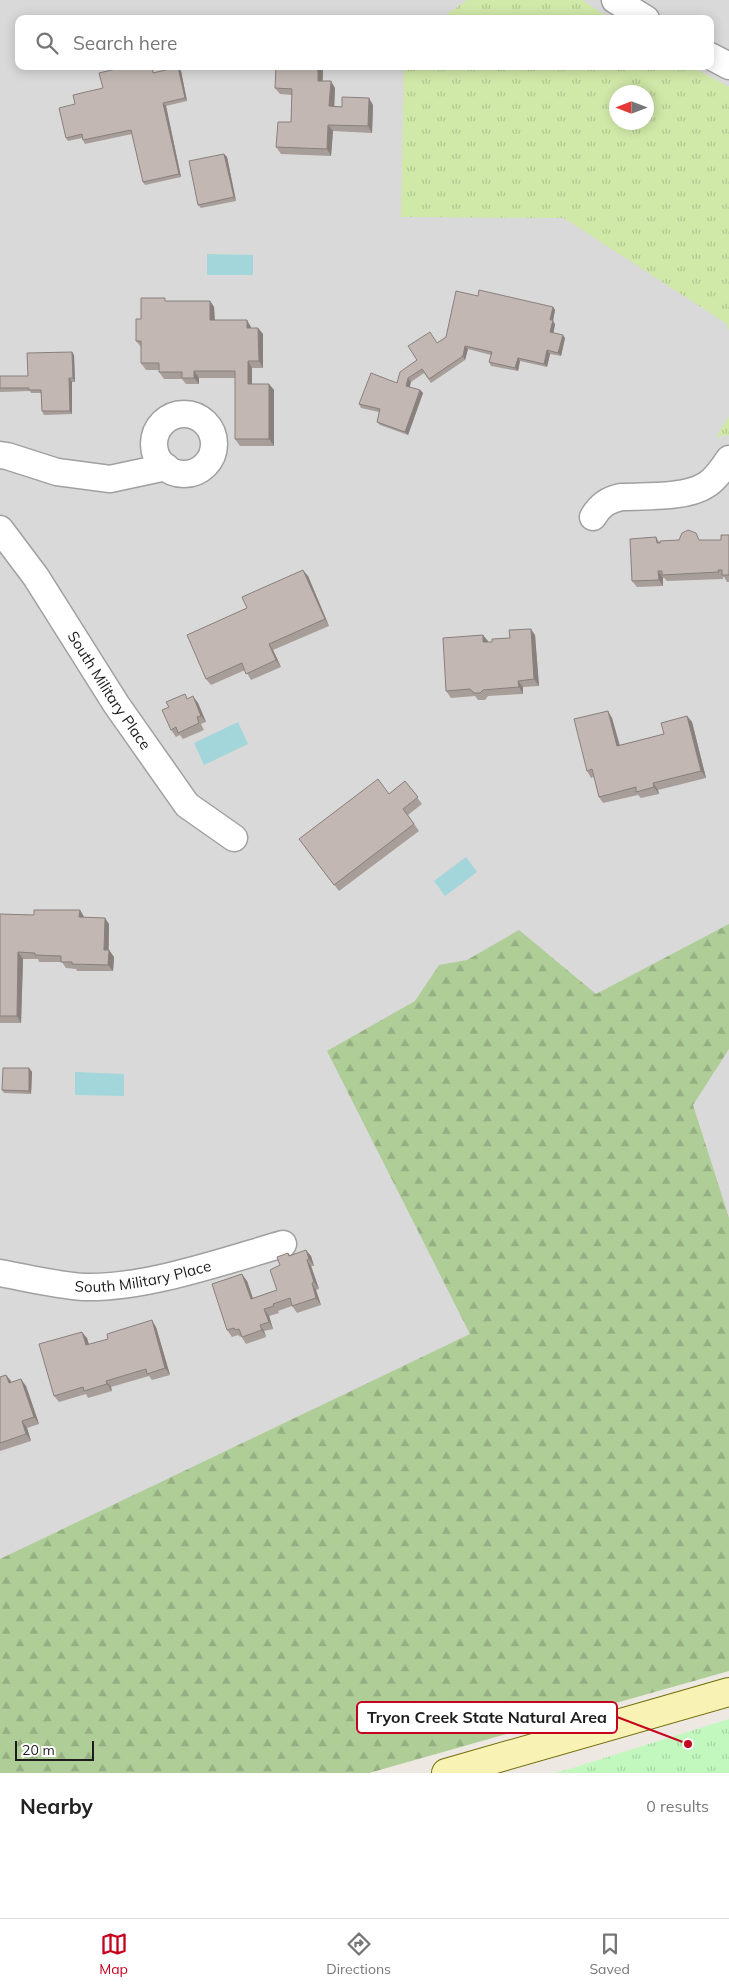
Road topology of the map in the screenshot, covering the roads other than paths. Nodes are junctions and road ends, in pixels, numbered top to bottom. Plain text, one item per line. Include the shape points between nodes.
1 (615, 0) edge
2 (639, 15) edge
3 (714, 58) edge
4 (729, 66) edge
5 (0, 455) edge
6 (729, 459) edge
7 (166, 468) dead end
8 (593, 517) dead end
9 (0, 529) edge
10 (234, 838) dead end
11 (283, 1244) dead end
12 (0, 1273) edge
13 (729, 1692) edge
14 (446, 1773) edge

1 - 2 street
3 - 4 street
5 - 7 street via 57,472 110,478
6 - 8 street via 700,489 613,499 600,506
9 - 10 street, South Military Place via 36,577 116,704 187,805
11 - 12 street, South Military Place via 128,1284 83,1287
13 - 14 main road

